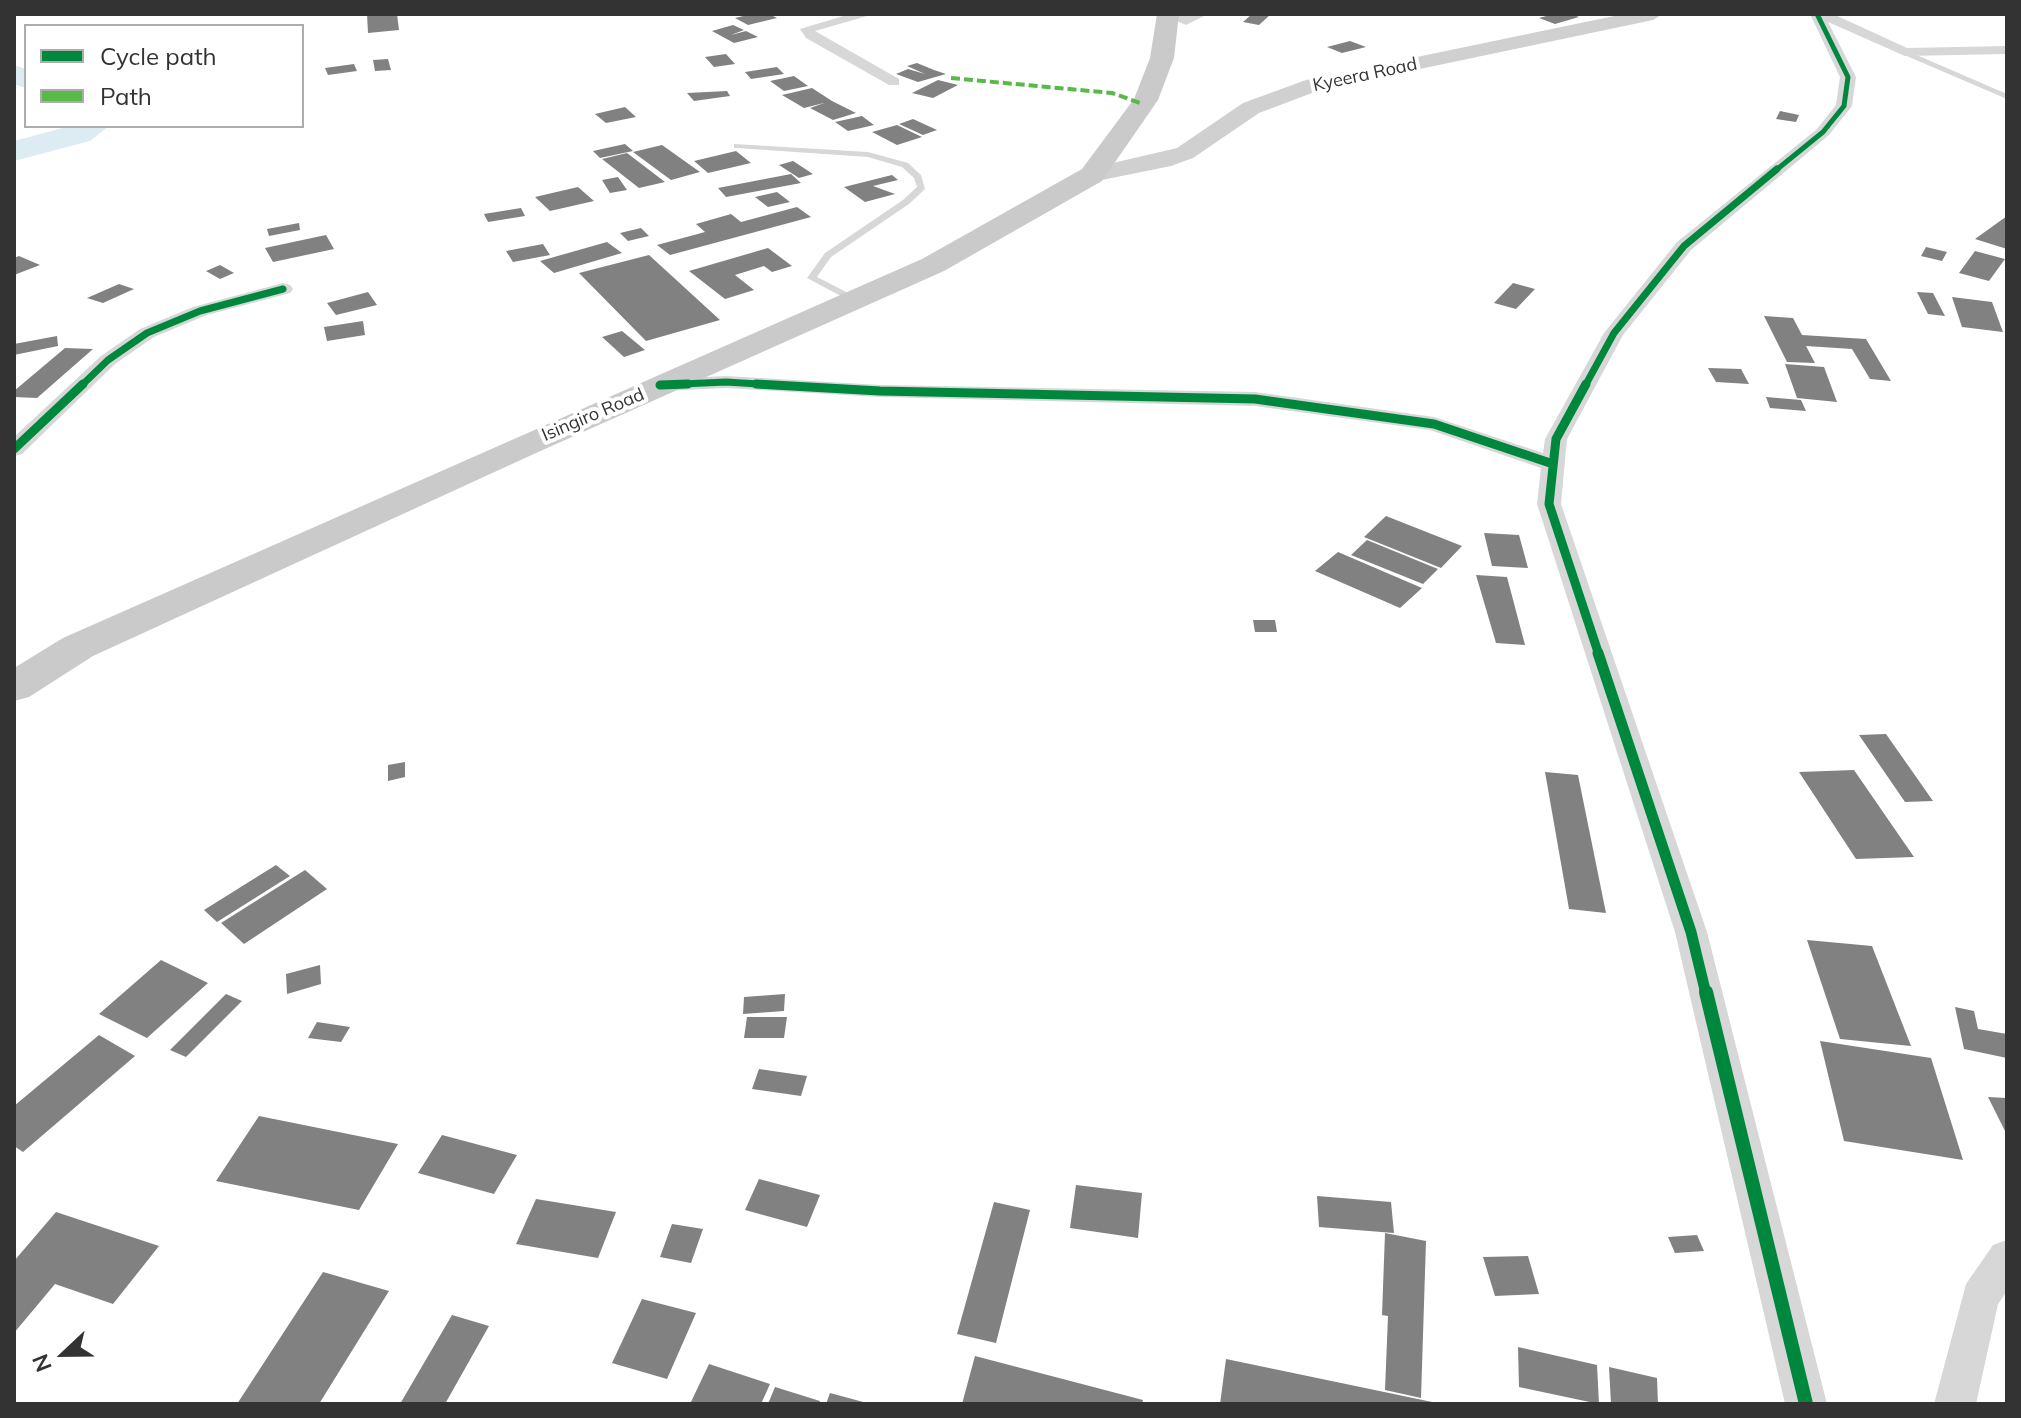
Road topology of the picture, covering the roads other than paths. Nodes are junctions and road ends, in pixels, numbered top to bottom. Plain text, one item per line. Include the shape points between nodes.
1 (867, 14) edge
2 (1168, 14) edge
3 (1201, 14) edge
4 (1653, 14) edge
5 (1819, 14) edge
6 (2007, 50) edge
7 (1905, 52) junction
8 (894, 82) dead end
9 (2007, 97) edge
10 (737, 146) dead end
11 (1092, 175) junction
12 (283, 289) dead end
13 (855, 300) junction
14 (660, 385) junction
15 (14, 449) edge
16 (1553, 464) junction
17 (14, 687) edge
18 (2007, 1258) edge
19 (1806, 1404) edge
20 (1955, 1404) edge

1 - 8 street via 807,29
2 - 3 street via 1186,21
2 - 11 main road, Isingiro Road via 1162,58 1146,100
4 - 11 main road, Kyeera Road via 1314,85 1251,108 1174,157
5 - 7 street
5 - 16 street via 1848,77 1844,106 1823,132 1684,246 1614,333 1556,439
6 - 7 street
7 - 9 lane
10 - 13 lane via 868,155 905,165 918,177 922,187 828,255 812,278
11 - 13 main road, Isingiro Road via 987,237
12 - 15 street via 200,311 147,333 108,360
13 - 14 main road, Isingiro Road
14 - 16 street via 726,382 880,391 1255,399 1434,424
14 - 17 main road, Isingiro Road via 78,647
16 - 19 street via 1549,504 1691,932
18 - 20 street via 1980,1297

